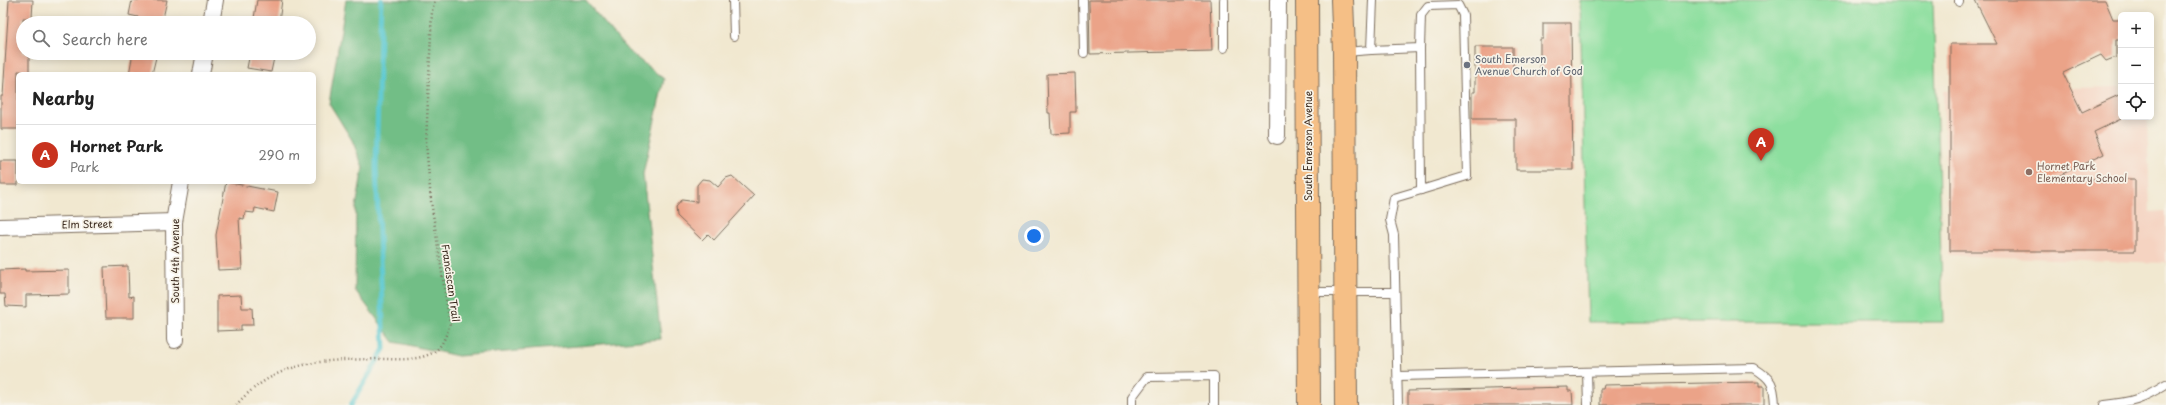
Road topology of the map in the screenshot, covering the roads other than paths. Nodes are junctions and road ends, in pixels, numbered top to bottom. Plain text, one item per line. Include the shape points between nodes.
1 (215, 0) edge
2 (733, 0) edge
3 (1083, 0) edge
4 (1224, 0) edge
5 (1278, 0) edge
6 (1307, 0) edge
7 (1342, 0) edge
8 (1373, 0) edge
9 (212, 16) edge
10 (734, 36) dead end
11 (1224, 48) dead end
12 (1420, 48) junction
13 (1371, 50) junction
14 (1344, 52) junction
15 (1084, 53) dead end
16 (204, 60) edge
17 (201, 72) edge
18 (1277, 136) dead end
19 (182, 184) edge
20 (1421, 190) junction
21 (174, 222) junction
22 (0, 227) edge
23 (1308, 292) junction
24 (1345, 292) junction
25 (1395, 292) junction
26 (175, 340) dead end
27 (1587, 372) junction
28 (1398, 376) junction
29 (2166, 384) edge
30 (1132, 405) edge
31 (1214, 405) edge
32 (1309, 405) edge
33 (1346, 405) edge
34 (1398, 405) edge
35 (1588, 405) edge
36 (1775, 405) edge
37 (2104, 405) edge

1 - 9 street
2 - 10 lane
3 - 15 lane
4 - 11 lane
5 - 18 street
6 - 23 main road, South Emerson Avenue
7 - 14 main road
8 - 13 lane
12 - 13 lane
12 - 20 lane
12 - 20 lane via 1421,15 1428,6 1458,5 1463,15 1467,176
13 - 14 lane
14 - 24 main road
16 - 17 street
19 - 21 street, South 4th Avenue
20 - 25 lane via 1394,198 1390,220 1394,235
21 - 22 street, Elm Street
21 - 26 street, South 4th Avenue
23 - 24 lane
23 - 32 main road, South Emerson Avenue
24 - 25 lane
24 - 33 main road
25 - 28 lane
27 - 28 lane
27 - 35 lane
27 - 36 lane via 1754,368 1768,377 1774,390
28 - 34 lane
29 - 37 lane via 2144,398 2129,403
30 - 31 lane via 1132,397 1147,376 1214,376

